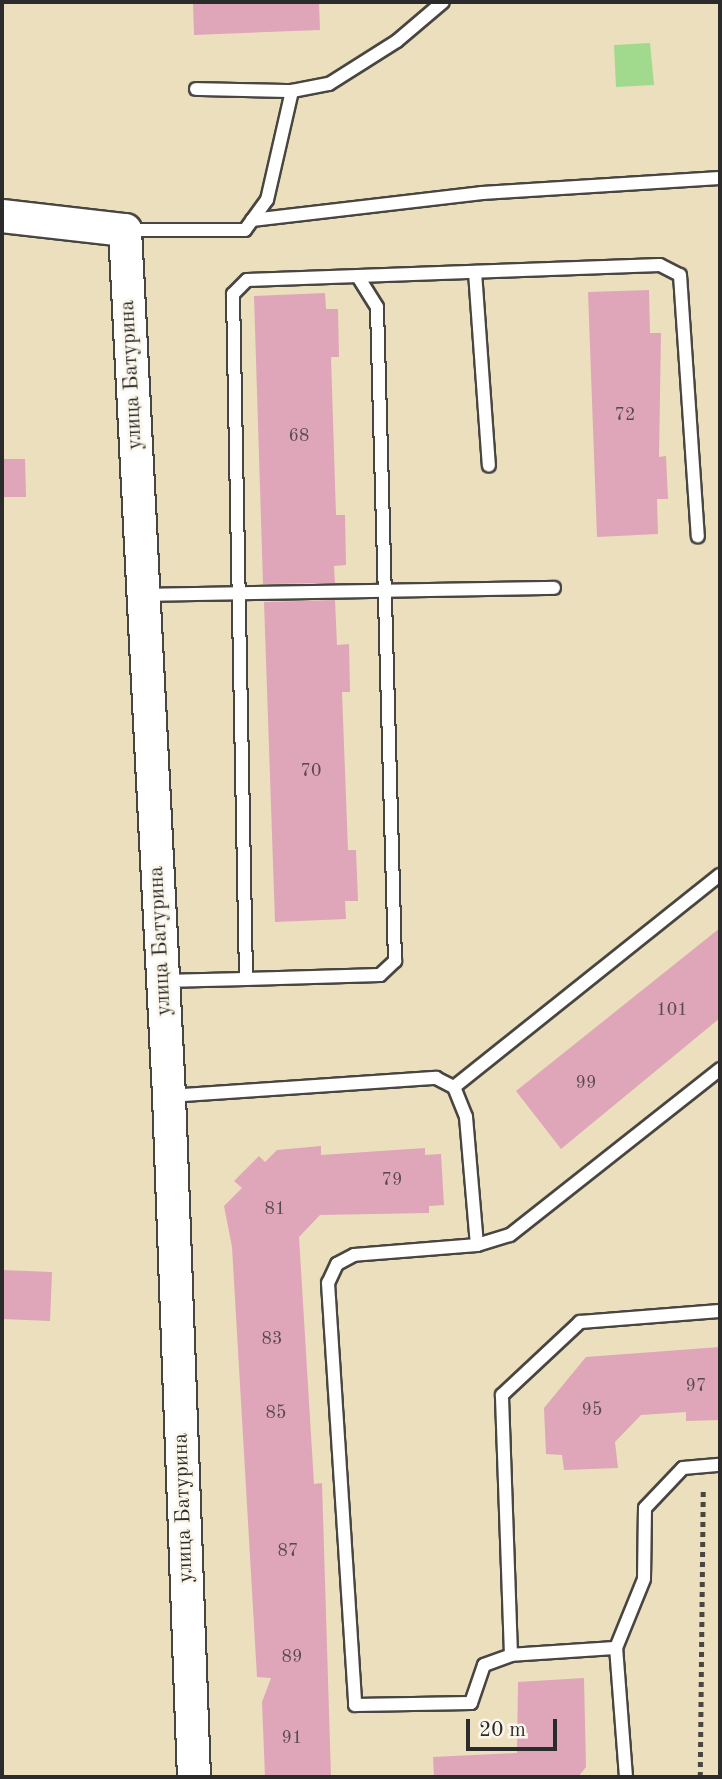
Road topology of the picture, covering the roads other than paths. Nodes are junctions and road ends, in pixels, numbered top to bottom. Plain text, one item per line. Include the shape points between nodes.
1 (443, 2) edge
2 (196, 89) dead end
3 (292, 90) junction
4 (720, 178) edge
5 (2, 215) edge
6 (252, 220) junction
7 (125, 230) junction
8 (475, 272) junction
9 (358, 276) junction
10 (489, 465) dead end
11 (698, 536) dead end
12 (554, 588) dead end
13 (385, 594) junction
14 (144, 595) junction
15 (239, 596) junction
16 (720, 875) edge
17 (246, 979) junction
18 (163, 981) junction
19 (720, 1069) edge
20 (454, 1087) junction
21 (169, 1096) junction
22 (477, 1245) junction
23 (720, 1311) edge
24 (720, 1465) edge
25 (616, 1648) junction
26 (511, 1655) junction
27 (194, 1777) edge
28 (626, 1777) edge

1 - 3 lane via 397,41 329,84
2 - 3 lane
3 - 6 lane via 267,200
4 - 6 lane via 482,193
5 - 7 street
6 - 7 lane via 245,230
7 - 14 street, улица Батурина
8 - 9 lane
8 - 10 lane
8 - 11 lane via 660,265 680,275
9 - 13 lane via 377,307
9 - 15 lane via 247,280 233,294
12 - 13 lane
13 - 15 lane
13 - 17 lane via 395,961 380,975
14 - 15 lane
14 - 18 street, улица Батурина
15 - 17 lane
16 - 20 lane
17 - 18 lane
18 - 21 street, улица Батурина
19 - 22 lane via 510,1235
20 - 21 lane via 436,1078
20 - 22 lane via 466,1118
21 - 27 street, улица Батурина
22 - 26 lane via 354,1255 337,1265 328,1283 355,1705 471,1703 484,1665
23 - 26 lane via 580,1322 502,1395
24 - 25 lane via 683,1468 645,1508 644,1579
25 - 26 lane
25 - 28 lane

